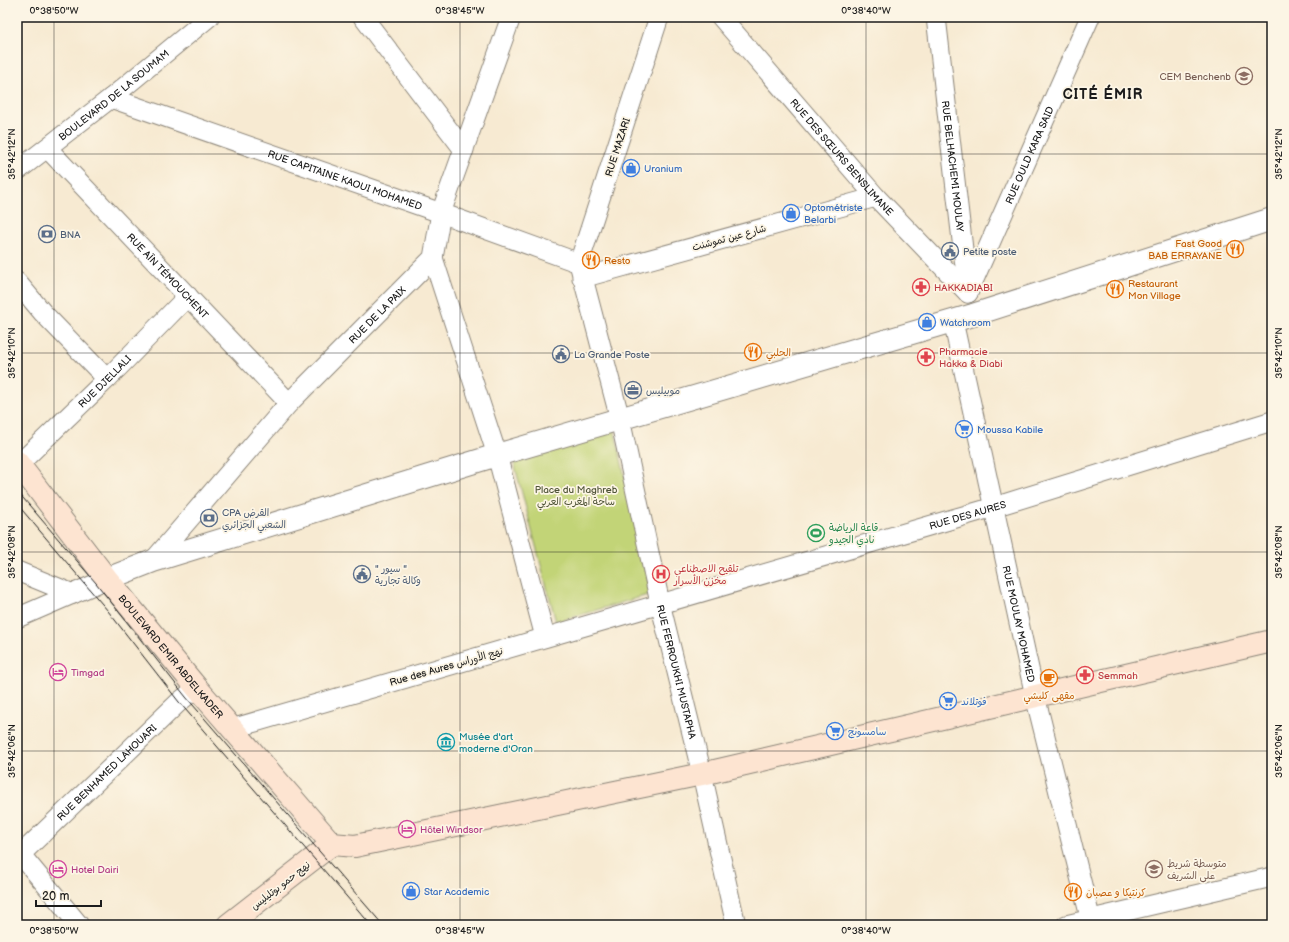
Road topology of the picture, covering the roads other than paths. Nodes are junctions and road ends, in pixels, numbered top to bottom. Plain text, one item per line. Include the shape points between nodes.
1 (209, 17) edge
2 (363, 17) edge
3 (511, 17) edge
4 (659, 17) edge
5 (721, 17) edge
6 (936, 17) edge
7 (1090, 17) edge
8 (111, 98) junction
9 (47, 148) junction
10 (464, 150) junction
11 (17, 171) edge
12 (876, 197) junction
13 (441, 213) junction
14 (1272, 219) edge
15 (433, 258) junction
16 (581, 271) junction
17 (17, 282) edge
18 (968, 293) junction
19 (188, 296) junction
20 (963, 318) junction
21 (107, 379) junction
22 (289, 403) junction
23 (620, 419) junction
24 (1272, 421) edge
25 (497, 455) junction
26 (18, 463) edge
27 (994, 507) junction
28 (153, 561) junction
29 (17, 571) edge
30 (107, 579) junction
31 (73, 594) junction
32 (660, 603) junction
33 (17, 618) edge
34 (545, 637) junction
35 (1272, 641) edge
36 (197, 688) junction
37 (1035, 696) junction
38 (231, 729) junction
39 (702, 774) junction
40 (332, 844) junction
41 (18, 854) edge
42 (1272, 877) edge
43 (1091, 922) edge
44 (78, 925) edge
45 (228, 925) edge
46 (736, 925) edge
47 (1066, 925) edge

1 - 8 street, BOULEVARD DE LA SOUMAM
2 - 10 street
3 - 10 street
4 - 16 street, RUE MAZARI
5 - 12 street, RUE DES SŒURS BENSLIMANE
6 - 18 street, RUE BELHACHEMI MOULAY
7 - 18 street, RUE OULD KARA SAID
8 - 9 street, BOULEVARD DE LA SOUMAM
8 - 13 street, RUE CAPITAINE KAOUI MOHAMED
9 - 11 street, BOULEVARD DE LA SOUMAM
9 - 19 street, RUE AÏN TÉMOUCHENT
10 - 13 street
12 - 16 street, شارع عين تموشنت
12 - 18 street, RUE DES SŒURS BENSLIMANE
13 - 15 street
13 - 16 street, RUE CAPITAINE KAOUI MOHAMED
14 - 20 street
15 - 22 street, RUE DE LA PAIX
15 - 25 street
16 - 23 street, RUE FERROUKHI MUSTAPHA
17 - 21 street via 43,313
18 - 20 street, RUE BELHACHEMI MOULAY
19 - 21 street, RUE DJELLALI
19 - 22 street, RUE AÏN TÉMOUCHENT
20 - 23 street
20 - 27 street, RUE MOULAY MOHAMED
21 - 26 street, RUE DJELLALI
22 - 28 street, RUE DE LA PAIX
23 - 25 street
23 - 32 street, RUE FERROUKHI MUSTAPHA
24 - 27 street, RUE DES AURES
25 - 28 street
25 - 34 street
26 - 30 main road, BOULEVARD EMIR ABDELKADER
27 - 32 street, RUE DES AURES
27 - 37 street, RUE MOULAY MOHAMED
28 - 30 street
29 - 31 street
30 - 31 street
30 - 36 main road, BOULEVARD EMIR ABDELKADER
31 - 33 street
32 - 34 street, Rue des Aures نهج الأوراس
32 - 39 street, RUE FERROUKHI MUSTAPHA
34 - 38 street, Rue des Aures نهج الأوراس
35 - 37 main road
36 - 38 main road, BOULEVARD EMIR ABDELKADER
36 - 41 street, RUE BENHAMED LAHOUARI
37 - 39 main road
37 - 43 street, RUE MOULAY MOHAMED
38 - 40 main road, BOULEVARD EMIR ABDELKADER
39 - 40 main road via 355,846
39 - 46 street, RUE FERROUKHI MUSTAPHA
40 - 45 main road, نهج حمو بوتليليس
41 - 44 street
42 - 43 street
43 - 47 street

